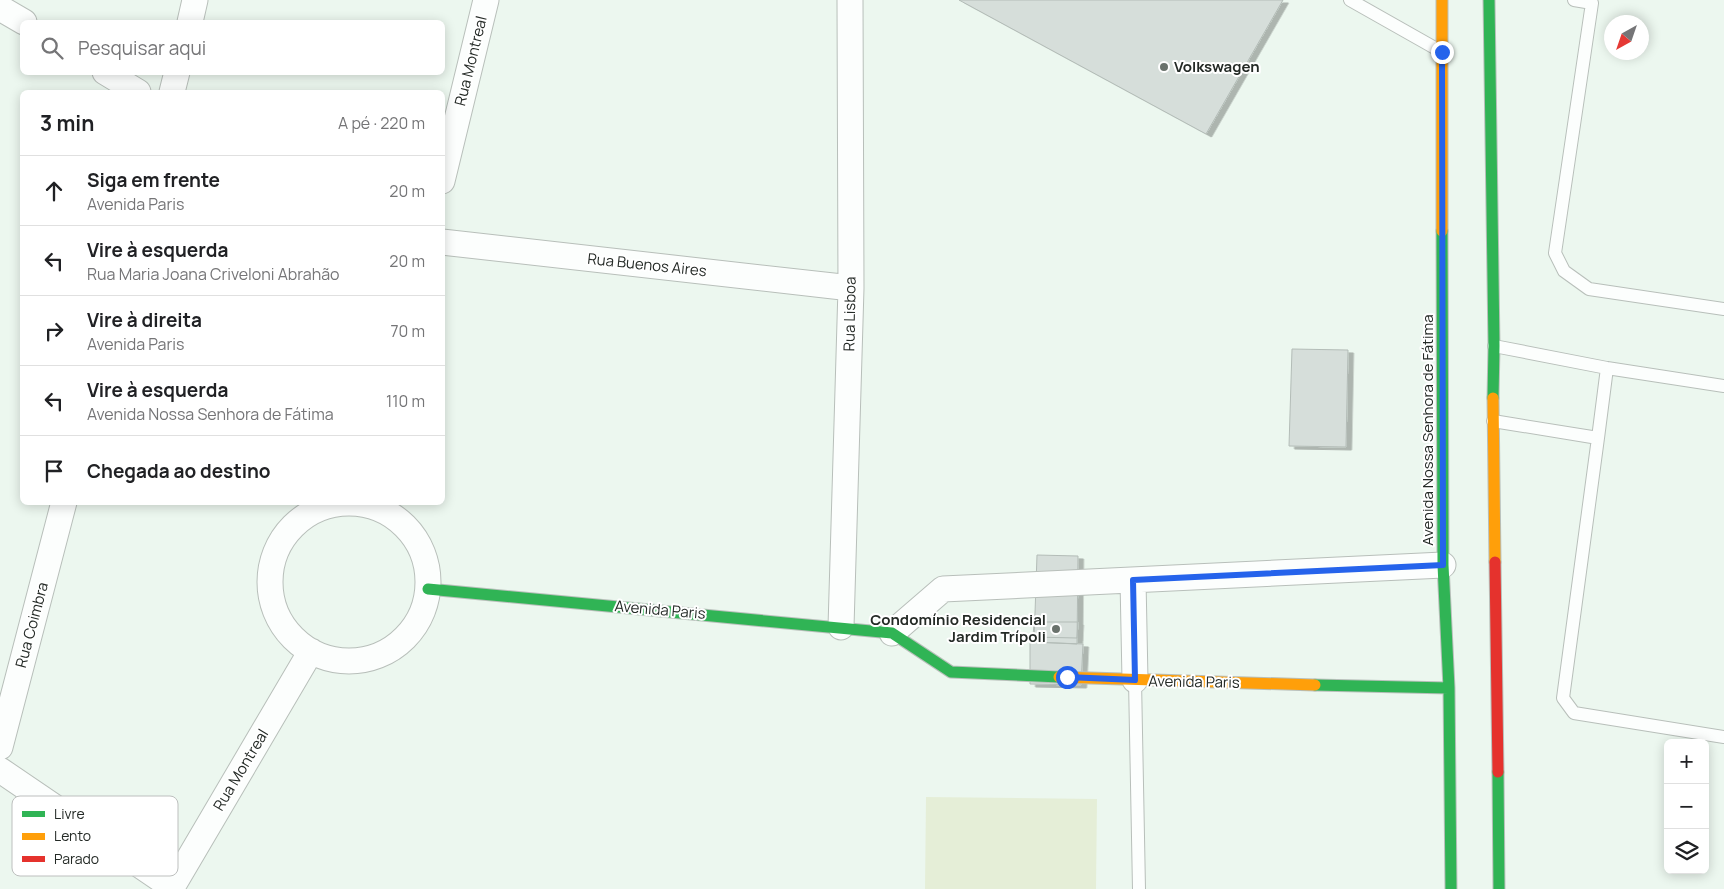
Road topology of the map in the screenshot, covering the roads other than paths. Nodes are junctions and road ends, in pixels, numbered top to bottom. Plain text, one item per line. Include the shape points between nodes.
1 (195, 0) edge
2 (486, 0) edge
3 (850, 0) edge
4 (1350, 0) edge
5 (1442, 0) edge
6 (1489, 0) edge
7 (1574, 0) edge
8 (1592, 2) edge
9 (0, 8) edge
10 (21, 20) edge
11 (190, 20) edge
12 (1442, 52) junction
13 (110, 75) edge
14 (176, 75) edge
15 (135, 90) edge
16 (172, 90) edge
17 (445, 169) edge
18 (445, 242) edge
19 (851, 288) junction
20 (1724, 309) edge
21 (1494, 346) junction
22 (1607, 368) junction
23 (1724, 386) edge
24 (1493, 421) junction
25 (1598, 438) junction
26 (63, 505) edge
27 (331, 505) edge
28 (367, 505) edge
29 (1443, 565) junction
30 (1133, 580) junction
31 (428, 589) junction
32 (841, 627) junction
33 (892, 633) junction
34 (311, 651) junction
35 (1135, 680) junction
36 (1449, 688) junction
37 (1724, 737) edge
38 (0, 747) edge
39 (0, 770) edge
40 (38, 796) edge
41 (154, 876) edge
42 (171, 888) edge
43 (1138, 889) edge
44 (1451, 889) edge
45 (1499, 889) edge

1 - 11 street
2 - 17 street, Rua Montreal
3 - 19 street, Rua Lisboa
4 - 12 lane
5 - 12 main road, Avenida Nossa Senhora de Fátima
6 - 21 main road
7 - 8 lane
8 - 20 lane via 1555,253 1564,271 1589,289
9 - 10 street
12 - 29 main road, Avenida Nossa Senhora de Fátima
13 - 15 street
14 - 16 street
18 - 19 street, Rua Buenos Aires
19 - 32 street, Rua Lisboa
21 - 22 lane
21 - 24 main road
22 - 23 lane
22 - 25 lane
24 - 25 lane
24 - 45 main road
25 - 37 lane via 1563,698 1574,713
26 - 38 street, Rua Coimbra
27 - 34 street via 308,513 288,530 275,554 270,579 273,604 284,628 293,639
28 - 31 street via 386,511 408,528 423,550
29 - 30 street
29 - 36 main road, Avenida Nossa Senhora de Fátima
30 - 33 street via 943,590
30 - 35 street
31 - 32 main road, Avenida Paris
31 - 34 street via 426,604 416,626 391,649 375,657 342,661
32 - 33 main road, Avenida Paris
33 - 35 main road, Avenida Paris via 951,672
34 - 42 street, Rua Montreal
35 - 36 main road, Avenida Paris
35 - 43 lane
36 - 44 main road, Avenida Nossa Senhora de Fátima
39 - 40 street
41 - 42 street

